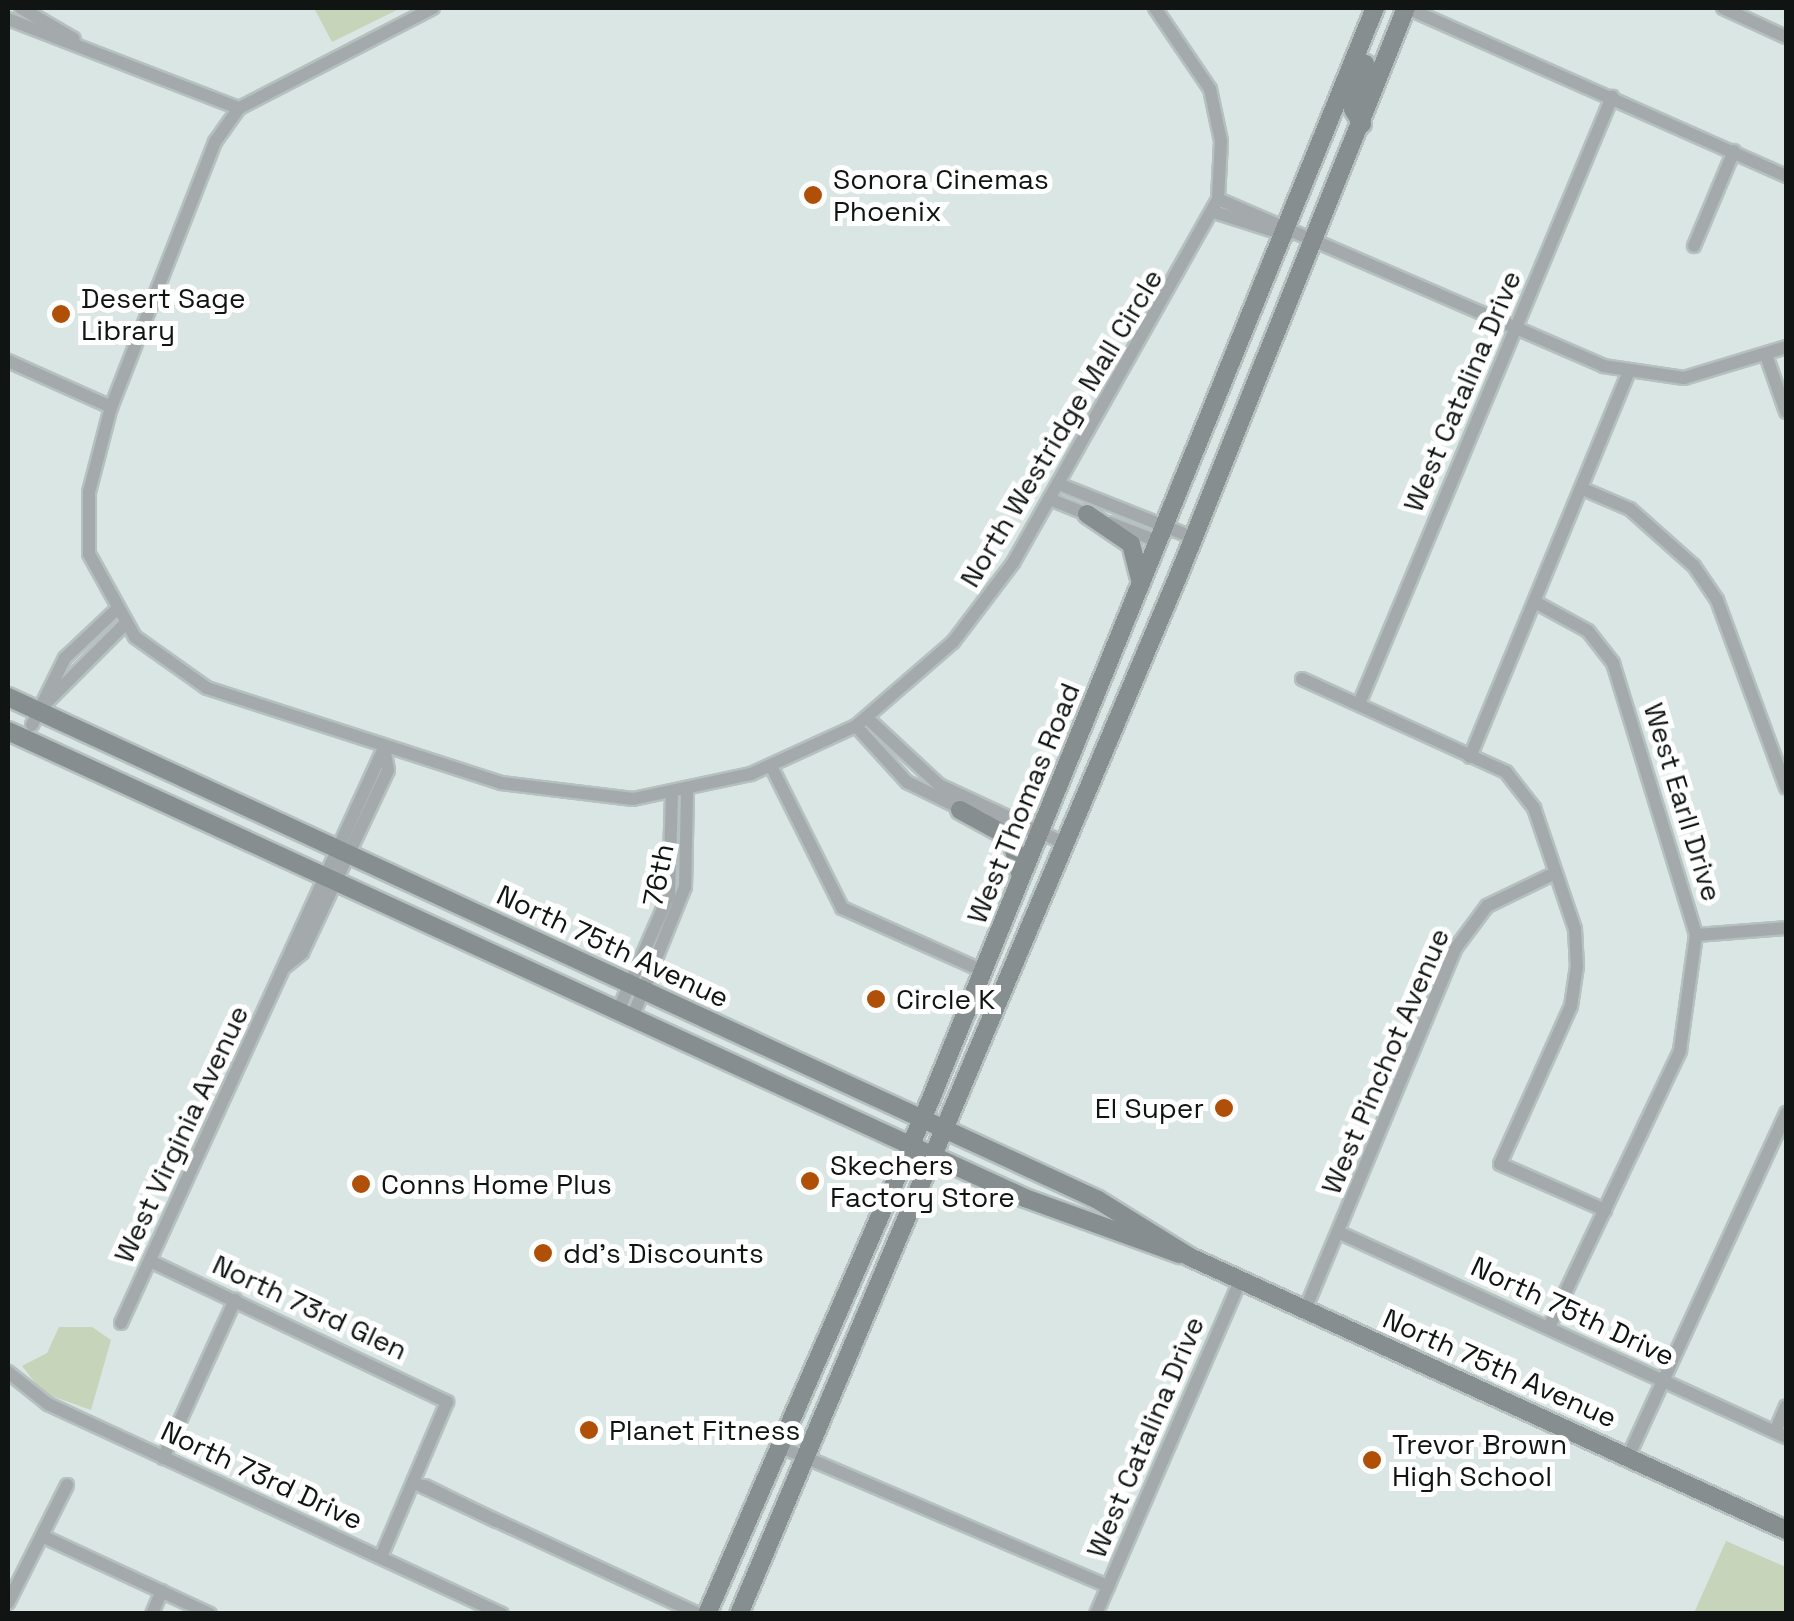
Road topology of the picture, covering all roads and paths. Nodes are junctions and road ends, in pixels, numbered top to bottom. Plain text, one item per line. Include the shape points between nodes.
1 (20, 8) edge
2 (433, 8) edge
3 (1156, 8) edge
4 (1407, 8) edge
5 (1723, 8) edge
6 (1374, 11) edge
7 (8, 20) edge
8 (1786, 36) edge
9 (74, 39) junction
10 (1612, 97) junction
11 (239, 108) junction
12 (1362, 124) junction
13 (1734, 152) junction
14 (1786, 176) edge
15 (1216, 206) junction
16 (1286, 235) junction
17 (1314, 246) junction
18 (1694, 246) dead end
19 (1515, 330) junction
20 (1786, 347) edge
21 (1768, 358) junction
22 (8, 360) edge
23 (1630, 372) junction
24 (111, 407) junction
25 (1786, 412) edge
26 (1060, 485) junction
27 (1583, 489) junction
28 (1052, 500) junction
29 (1087, 514) junction
30 (1163, 535) junction
31 (1191, 546) junction
32 (1140, 592) junction
33 (1535, 602) junction
34 (116, 610) junction
35 (125, 624) junction
36 (1302, 679) dead end
37 (8, 697) edge
38 (1359, 704) junction
39 (35, 718) junction
40 (862, 722) junction
41 (8, 730) edge
42 (390, 750) junction
43 (1470, 757) junction
44 (771, 766) junction
45 (1786, 788) edge
46 (687, 793) junction
47 (672, 796) junction
48 (960, 810) junction
49 (1040, 833) junction
50 (1066, 844) junction
51 (340, 850) junction
52 (1554, 873) junction
53 (327, 877) junction
54 (1021, 878) junction
55 (1786, 928) edge
56 (1696, 935) junction
57 (983, 970) junction
58 (638, 988) junction
59 (625, 1015) junction
60 (1786, 1113) edge
61 (922, 1119) junction
62 (946, 1130) junction
63 (910, 1145) junction
64 (935, 1156) junction
65 (1605, 1210) junction
66 (1338, 1232) junction
67 (1190, 1257) junction
68 (150, 1260) junction
69 (1240, 1280) junction
70 (235, 1300) junction
71 (1304, 1310) junction
72 (122, 1323) dead end
73 (1549, 1328) junction
74 (8, 1372) edge
75 (1664, 1380) junction
76 (1786, 1406) edge
77 (1780, 1435) edge
78 (780, 1446) junction
79 (806, 1457) junction
80 (1628, 1457) junction
81 (163, 1458) junction
82 (415, 1483) junction
83 (68, 1485) dead end
84 (1786, 1530) edge
85 (42, 1536) junction
86 (381, 1558) junction
87 (1108, 1586) junction
88 (162, 1591) junction
89 (8, 1603) edge
90 (152, 1614) edge
91 (210, 1614) edge
92 (502, 1614) edge
93 (698, 1614) edge
94 (708, 1614) edge
95 (739, 1614) edge
96 (1096, 1614) edge

1 - 9 street
2 - 11 street
3 - 15 street, North Westridge Mall Circle via 1210,89 1221,141
4 - 10 street
4 - 12 main road, West Thomas Road
5 - 8 street
6 - 12 main road via 1353,109
6 - 16 main road, West Thomas Road
7 - 9 street
9 - 11 street
10 - 13 street
10 - 19 street, West Catalina Drive
11 - 24 street, North Westridge Mall Circle via 202,174
12 - 17 main road, West Thomas Road
13 - 14 street
13 - 18 street
15 - 16 street
15 - 26 street, North Westridge Mall Circle
16 - 17 street
16 - 30 main road, West Thomas Road
17 - 19 street
17 - 31 main road, West Thomas Road
19 - 23 street
19 - 38 street, West Catalina Drive
20 - 21 street
21 - 23 street via 1684,378
21 - 25 street
22 - 24 street
23 - 27 street
24 - 34 street, North Westridge Mall Circle via 86,524 93,567
26 - 28 street, North Westridge Mall Circle
26 - 30 street
27 - 33 street
27 - 45 street via 1630,509 1694,566 1717,600
28 - 29 street
28 - 40 street, North Westridge Mall Circle via 972,622
29 - 30 street
29 - 32 main road via 1131,544
30 - 31 main road
30 - 32 main road, West Thomas Road
31 - 50 main road, West Thomas Road
32 - 49 main road, West Thomas Road
33 - 43 street
33 - 56 street, West Earll Drive via 1588,631 1613,663
34 - 35 street, North Westridge Mall Circle
34 - 39 street via 65,658
35 - 39 street
35 - 42 street, North Westridge Mall Circle via 157,659 207,688
36 - 38 street
37 - 39 main road, North 75th Avenue
38 - 43 street
39 - 51 main road, North 75th Avenue
40 - 44 street, North Westridge Mall Circle
40 - 48 street via 899,776
40 - 49 street via 927,776
41 - 53 main road, North 75th Avenue
42 - 47 street, North Westridge Mall Circle via 549,793
42 - 51 street, West Virginia Avenue via 388,770
43 - 52 street via 1506,772 1534,808
44 - 46 street, North Westridge Mall Circle
44 - 57 street via 842,908
46 - 47 street, North Westridge Mall Circle
46 - 58 street, 76th via 686,887
47 - 58 street, 76th via 669,895
48 - 49 street
48 - 54 main road via 1010,838
49 - 50 street
49 - 54 main road, West Thomas Road
50 - 62 main road, West Thomas Road
51 - 53 street, West Virginia Avenue
51 - 58 main road, North 75th Avenue
52 - 65 street via 1575,929 1570,1006 1500,1164
52 - 66 street, West Pinchot Avenue via 1487,906 1456,949
53 - 59 main road, North 75th Avenue
53 - 68 street, West Virginia Avenue
54 - 57 main road, West Thomas Road
55 - 56 street
56 - 65 street, West Earll Drive via 1686,1033
57 - 61 main road, West Thomas Road
58 - 59 street, 76th
58 - 61 main road, North 75th Avenue
59 - 63 main road, North 75th Avenue
60 - 75 street
61 - 62 main road, North 75th Avenue
61 - 63 main road, West Thomas Road
62 - 64 main road, West Thomas Road
62 - 67 main road, North 75th Avenue via 1143,1222
63 - 64 main road, North 75th Avenue
63 - 78 main road, West Thomas Road
64 - 67 main road, North 75th Avenue via 1127,1242
64 - 79 main road, West Thomas Road
65 - 73 street, West Earll Drive
66 - 71 street, West Pinchot Avenue
66 - 73 street, North 75th Drive
67 - 69 main road, North 75th Avenue
68 - 70 street, North 73rd Glen
68 - 72 street, West Virginia Avenue
69 - 71 main road, North 75th Avenue
69 - 87 street, West Catalina Drive
70 - 81 street
70 - 82 street, North 73rd Glen via 447,1402
71 - 80 main road, North 75th Avenue
73 - 75 street, North 75th Drive
74 - 81 street, North 73rd Drive via 48,1404
75 - 77 street, North 75th Drive
75 - 80 street
76 - 77 street
78 - 79 street
78 - 94 main road, West Thomas Road
79 - 87 street
79 - 95 main road, West Thomas Road
80 - 84 main road, North 75th Avenue
81 - 86 street, North 73rd Drive
82 - 86 street
82 - 93 street
83 - 85 street
85 - 88 street
85 - 89 street
86 - 92 street, North 73rd Drive
87 - 96 street, West Catalina Drive
88 - 90 street
88 - 91 street

